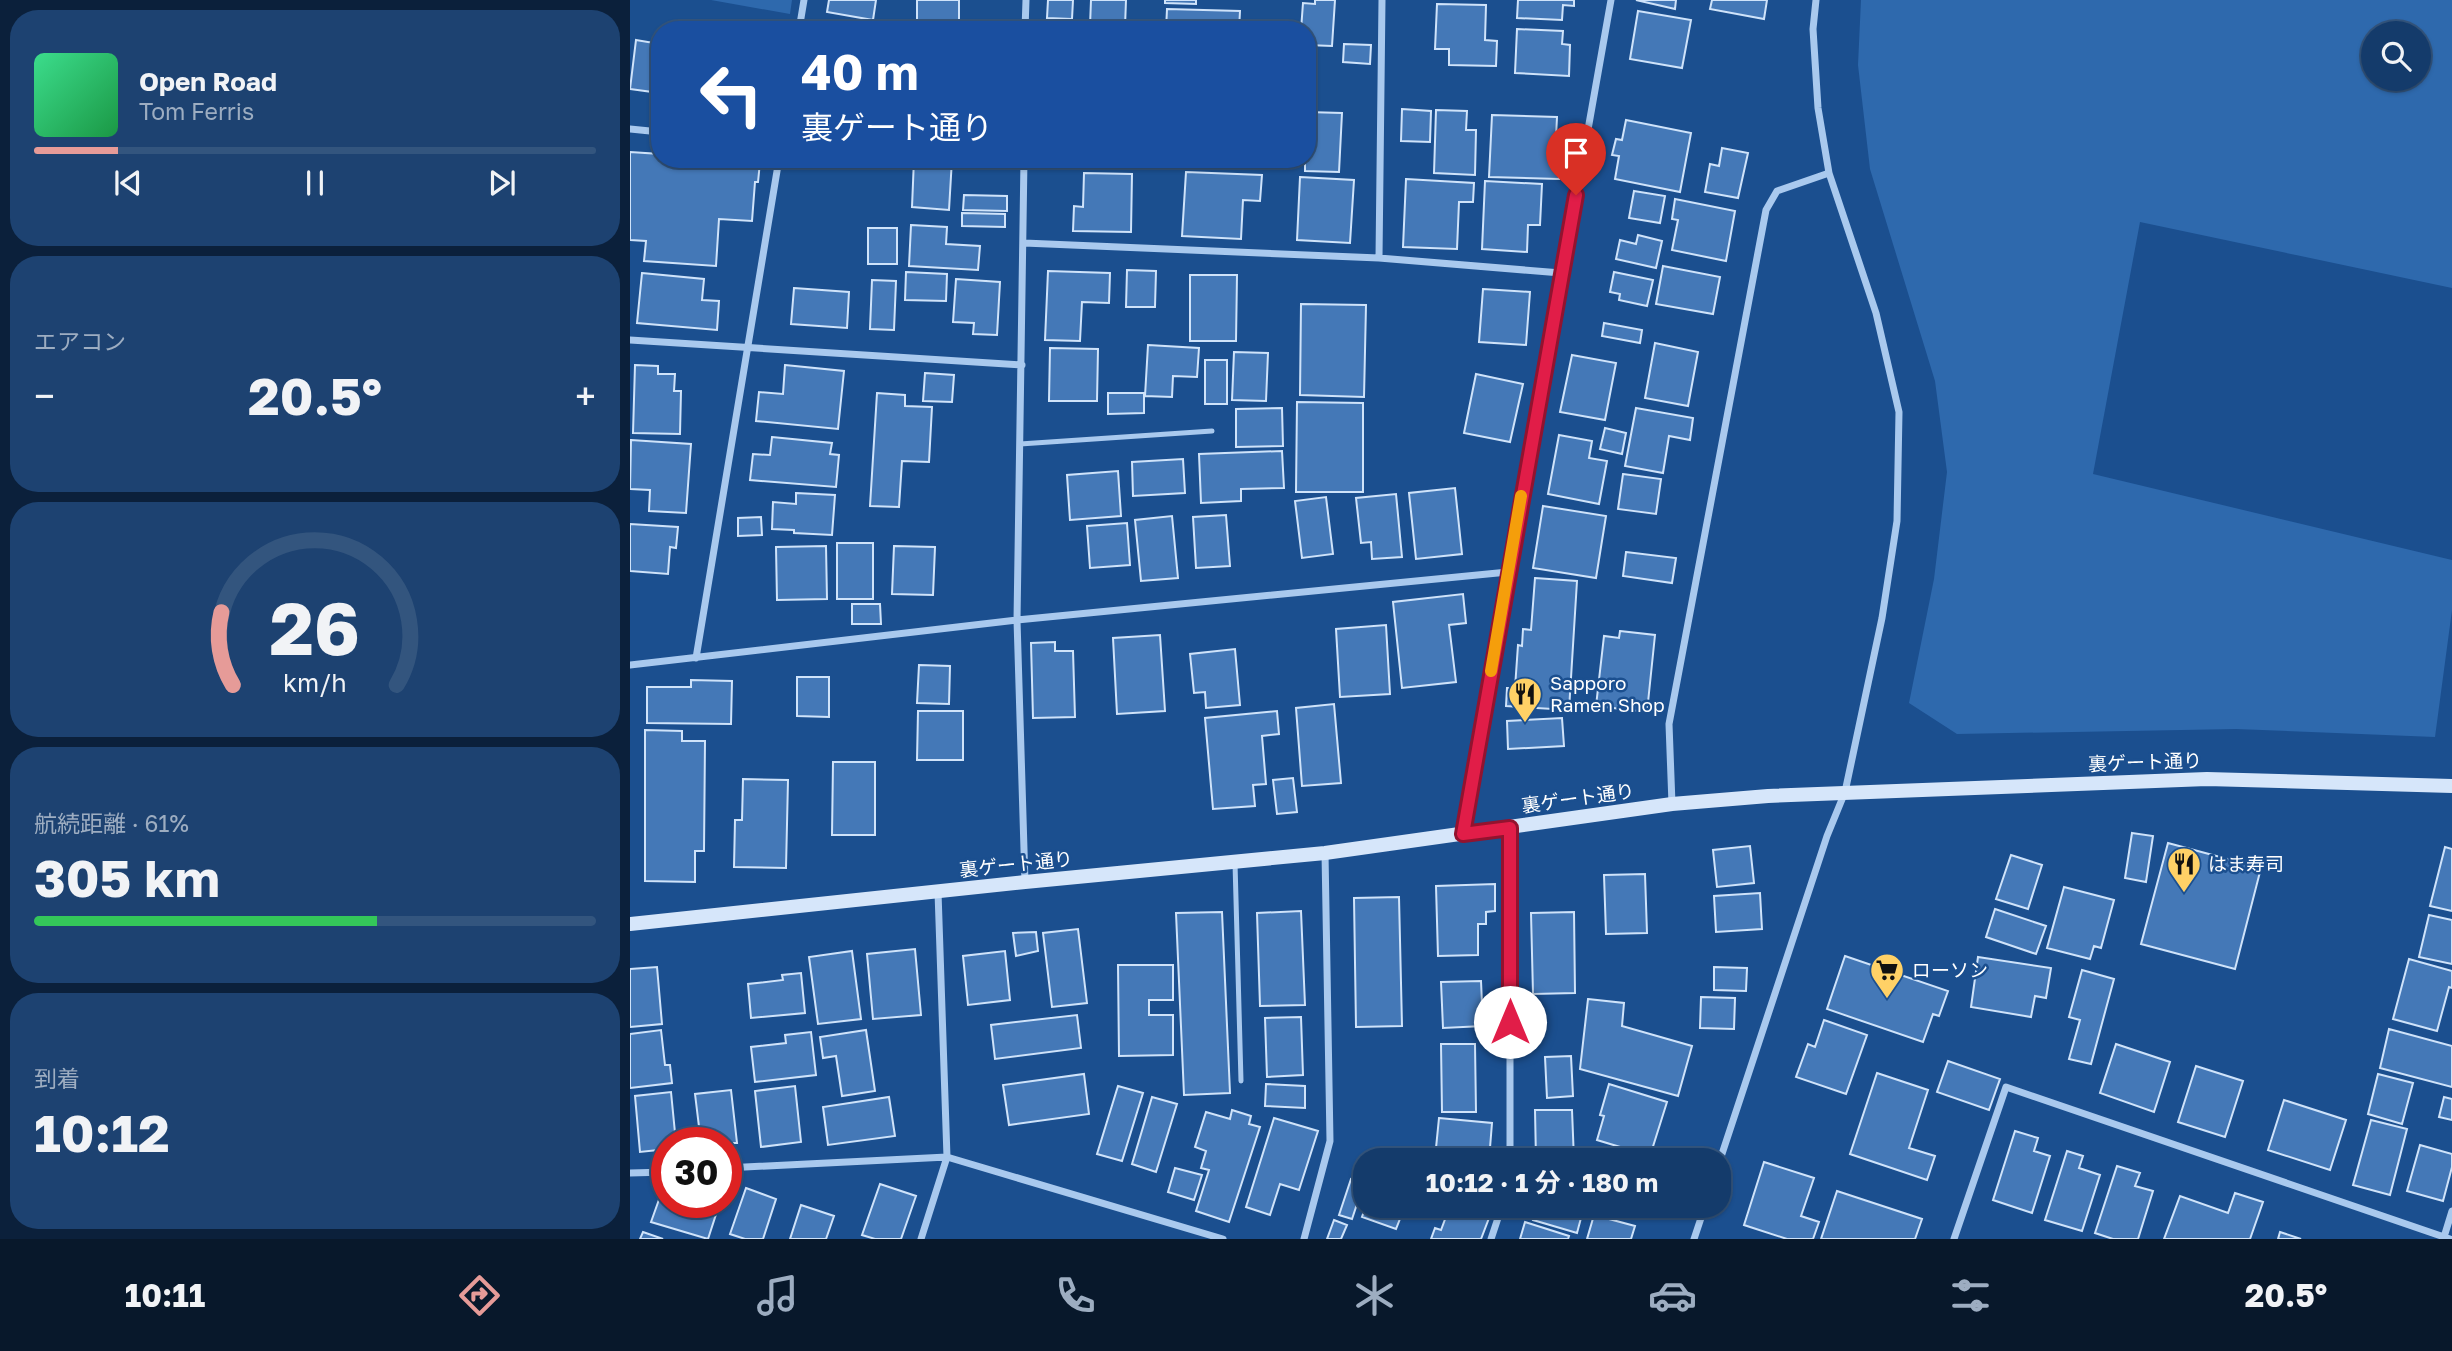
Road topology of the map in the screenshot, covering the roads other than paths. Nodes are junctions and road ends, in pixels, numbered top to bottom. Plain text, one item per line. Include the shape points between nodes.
1 (804, 0) edge
2 (1026, 0) edge
3 (1382, 0) edge
4 (1611, 0) edge
5 (1816, 0) edge
6 (800, 21) edge
7 (1025, 21) edge
8 (630, 129) edge
9 (651, 131) edge
10 (778, 168) edge
11 (1024, 168) edge
12 (1829, 173) junction
13 (1024, 243) junction
14 (1379, 258) junction
15 (1561, 273) junction
16 (630, 340) edge
17 (748, 349) junction
18 (1022, 365) junction
19 (1212, 431) dead end
20 (1020, 444) junction
21 (1508, 572) junction
22 (1017, 620) junction
23 (696, 658) junction
24 (630, 665) edge
25 (2452, 786) edge
26 (1845, 792) junction
27 (1672, 804) junction
28 (1510, 828) junction
29 (1463, 834) junction
30 (1325, 853) junction
31 (1234, 862) junction
32 (1025, 882) junction
33 (938, 892) junction
34 (630, 924) edge
35 (1241, 1080) dead end
36 (1510, 1148) edge
37 (1724, 1148) edge
38 (947, 1157) junction
39 (742, 1167) edge
40 (651, 1172) edge
41 (630, 1173) edge
42 (2452, 1211) edge
43 (1498, 1218) edge
44 (1701, 1218) edge
45 (2447, 1238) edge
46 (921, 1239) edge
47 (1223, 1239) edge
48 (1304, 1239) edge
49 (1491, 1239) edge
50 (1694, 1239) edge
51 (1954, 1239) edge

1 - 6 street
2 - 7 street
3 - 14 street
4 - 15 street
5 - 12 street via 1813,29 1818,108
8 - 9 street
10 - 17 street
11 - 13 street
12 - 26 street via 1876,313 1899,412 1897,521 1882,618
12 - 27 street via 1777,191 1766,210 1669,724
13 - 14 street
13 - 18 street
14 - 15 street
15 - 21 street
16 - 17 street
17 - 18 street
17 - 23 street
18 - 20 street
19 - 20 lane
20 - 22 street
21 - 22 street
21 - 29 street
22 - 23 street
22 - 32 street
23 - 24 street
25 - 26 street, 裏ゲート通り via 2207,779
26 - 27 street, 裏ゲート通り
26 - 37 street
27 - 28 street, 裏ゲート通り
28 - 29 street, 裏ゲート通り
28 - 36 street
29 - 30 street, 裏ゲート通り
30 - 31 street, 裏ゲート通り
30 - 48 street via 1330,1141
31 - 32 street, 裏ゲート通り
31 - 35 lane
32 - 33 street, 裏ゲート通り
33 - 34 street, 裏ゲート通り
33 - 38 street
38 - 39 street
38 - 46 street
38 - 47 street
40 - 41 street
42 - 45 street
43 - 49 street
44 - 50 street
45 - 51 street via 2006,1087

